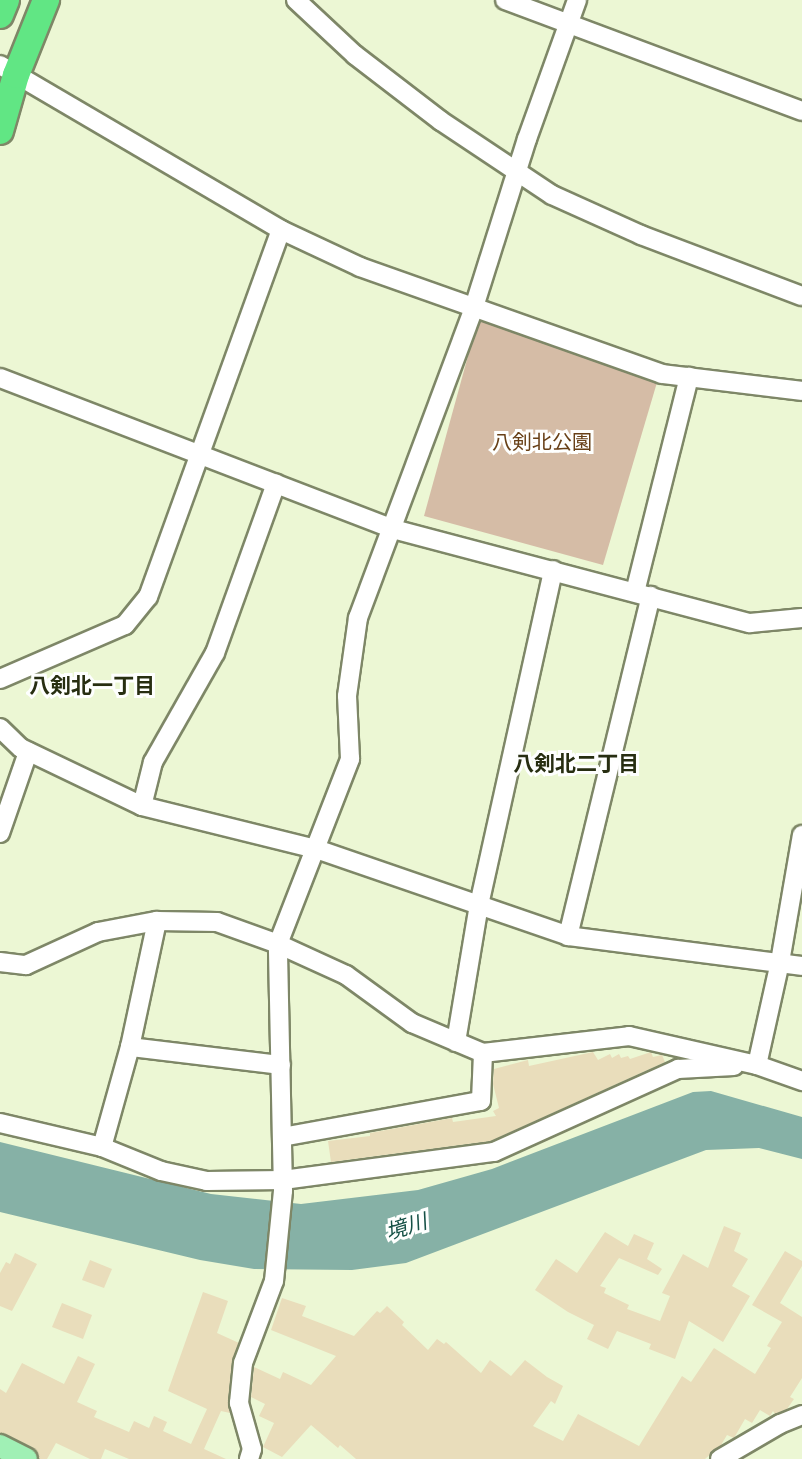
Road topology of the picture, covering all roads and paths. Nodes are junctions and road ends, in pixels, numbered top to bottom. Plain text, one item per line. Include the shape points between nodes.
1 (6, 0) edge
2 (46, 0) edge
3 (296, 0) edge
4 (505, 0) edge
5 (577, 0) edge
6 (0, 15) edge
7 (567, 24) junction
8 (8, 70) edge
9 (802, 111) edge
10 (0, 131) edge
11 (516, 173) junction
12 (281, 230) junction
13 (802, 296) edge
14 (474, 307) junction
15 (689, 377) junction
16 (0, 378) edge
17 (802, 391) edge
18 (199, 454) junction
19 (276, 484) junction
20 (393, 529) junction
21 (553, 570) junction
22 (643, 594) junction
23 (802, 618) edge
24 (0, 679) edge
25 (0, 728) edge
26 (28, 752) junction
27 (142, 806) junction
28 (0, 833) edge
29 (802, 835) edge
30 (316, 849) junction
31 (479, 905) junction
32 (157, 921) junction
33 (568, 936) junction
34 (278, 944) junction
35 (0, 962) edge
36 (780, 962) junction
37 (802, 966) edge
38 (456, 1042) junction
39 (130, 1047) junction
40 (483, 1053) junction
41 (281, 1065) junction
42 (757, 1065) junction
43 (802, 1081) edge
44 (0, 1123) edge
45 (282, 1137) junction
46 (102, 1147) junction
47 (283, 1185) junction
48 (802, 1415) edge
49 (0, 1446) edge
50 (26, 1459) edge
51 (249, 1459) edge
52 (720, 1459) edge

1 - 6 highway
2 - 8 highway
3 - 11 street via 355,55
4 - 7 street
5 - 7 street
7 - 9 street
7 - 11 street
8 - 10 highway
8 - 12 street
11 - 13 street via 552,195 641,235
11 - 14 street
12 - 14 street via 360,267
12 - 18 street
14 - 15 street via 662,374
14 - 20 street
15 - 17 street
15 - 22 street
16 - 18 street
18 - 19 street
18 - 24 street via 148,597 125,625
19 - 20 street
19 - 27 street via 215,653 153,762
20 - 21 street
20 - 30 street via 358,618 347,696 350,759
21 - 22 street
21 - 31 street
22 - 23 street via 750,623
22 - 33 street
25 - 26 street
26 - 27 street
26 - 28 street
27 - 30 street
29 - 36 street
30 - 31 street
30 - 34 street
31 - 33 street
31 - 38 street
32 - 34 street via 217,921
32 - 35 street via 98,932 26,965
32 - 39 street
33 - 36 street
34 - 38 street via 346,975 412,1023
34 - 41 street
36 - 37 street
36 - 42 street
38 - 40 street
39 - 41 street
39 - 46 street
40 - 42 street via 629,1036
40 - 45 street via 481,1101
41 - 45 street
42 - 43 street
42 - 47 street via 678,1069 494,1152
44 - 46 street
45 - 47 street
46 - 47 street via 161,1171 207,1180
47 - 51 street via 274,1281 243,1363 239,1403 252,1449
48 - 52 street
49 - 50 main road

